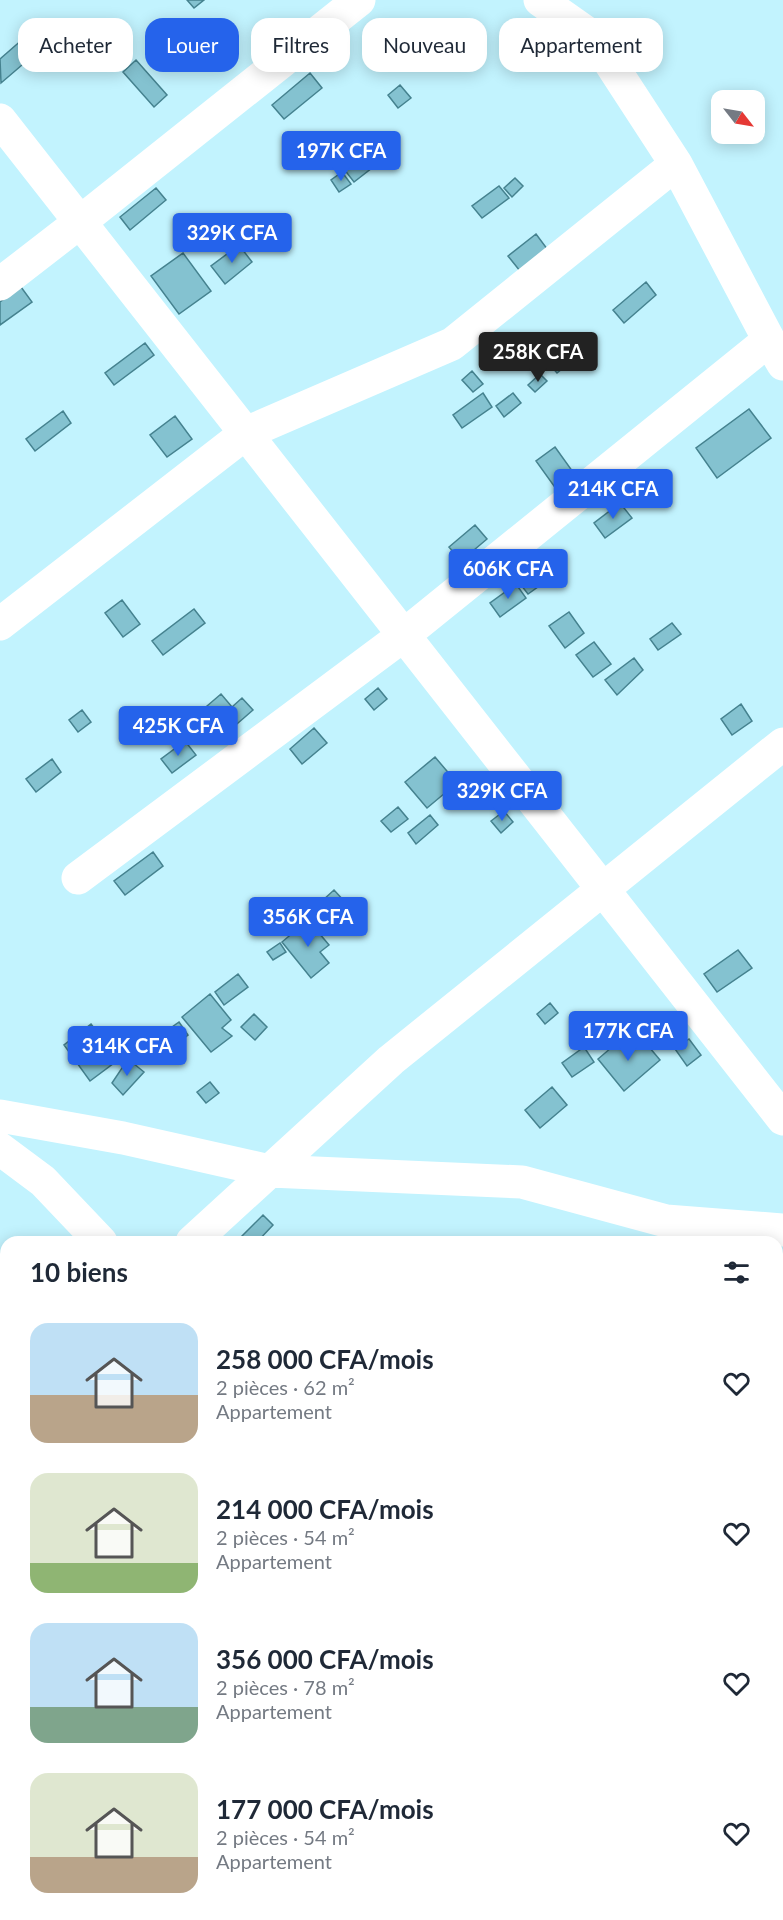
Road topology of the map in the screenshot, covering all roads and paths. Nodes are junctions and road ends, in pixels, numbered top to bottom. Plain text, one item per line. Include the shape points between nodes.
1 (359, 0) edge
2 (540, 0) edge
3 (0, 120) edge
4 (676, 164) junction
5 (80, 222) junction
6 (0, 284) edge
7 (776, 352) edge
8 (246, 433) junction
9 (0, 624) edge
10 (404, 635) junction
11 (783, 744) edge
12 (78, 878) dead end
13 (603, 889) junction
14 (778, 1104) edge
15 (0, 1116) edge
16 (0, 1149) edge
17 (270, 1171) junction
18 (783, 1230) edge
19 (95, 1236) edge
20 (199, 1236) edge

1 - 5 street
2 - 4 street via 594,38
3 - 5 street
4 - 7 street
4 - 8 street via 452,344
5 - 6 street
5 - 8 street
7 - 10 street
8 - 9 street
8 - 10 street
10 - 12 street
10 - 13 street
11 - 13 street
13 - 14 street
13 - 17 street via 390,1060
15 - 17 street
16 - 19 street via 43,1181
17 - 18 street via 522,1182 666,1221
17 - 20 street

